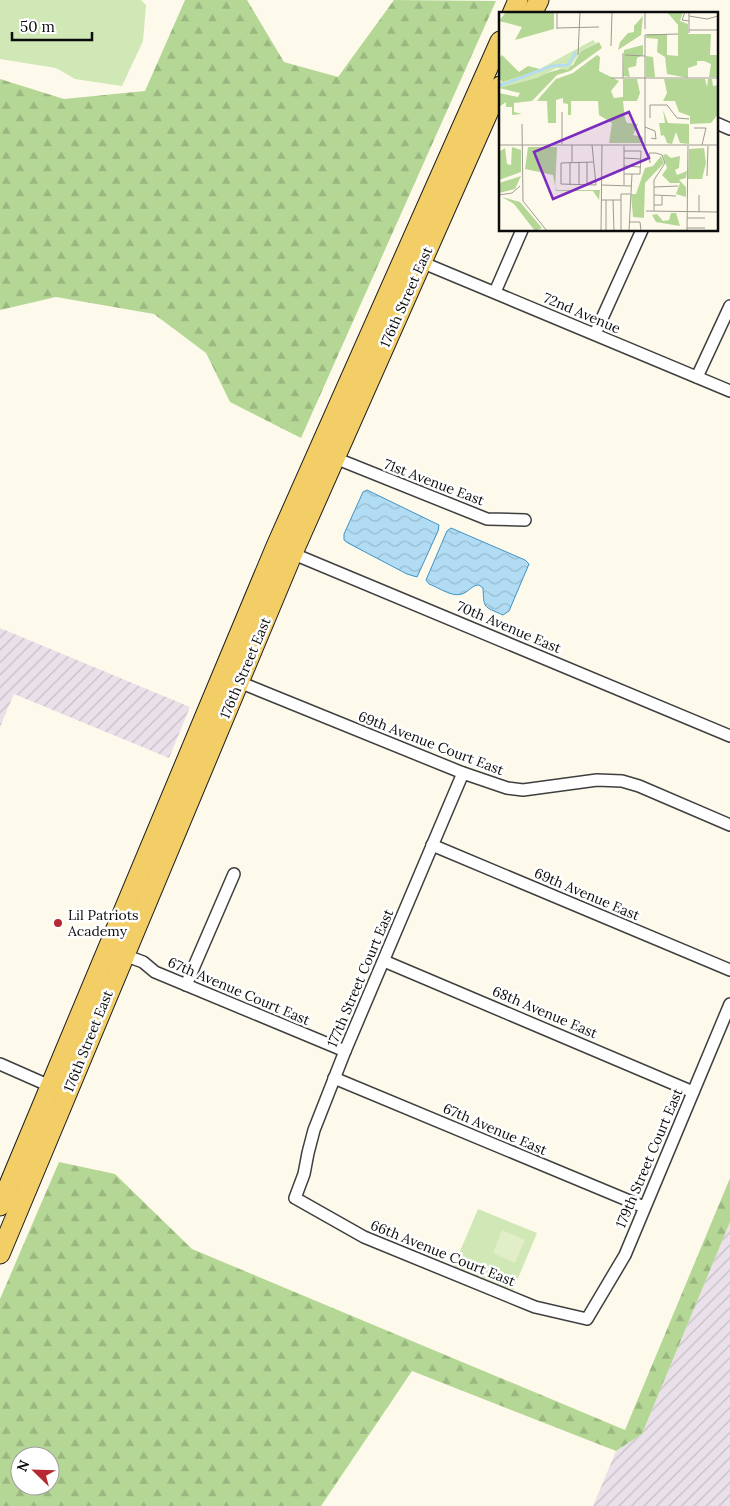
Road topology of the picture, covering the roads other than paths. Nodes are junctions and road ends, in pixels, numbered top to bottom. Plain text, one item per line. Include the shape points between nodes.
1 (518, 0) edge
2 (539, 0) edge
3 (513, 12) edge
4 (533, 12) edge
5 (499, 43) edge
6 (499, 91) edge
7 (495, 113) edge
8 (718, 124) edge
9 (730, 129) edge
10 (522, 231) edge
11 (642, 231) edge
12 (422, 262) junction
13 (495, 292) junction
14 (730, 306) edge
15 (595, 334) junction
16 (697, 378) junction
17 (730, 391) edge
18 (335, 458) junction
19 (525, 520) dead end
20 (284, 550) junction
21 (239, 682) junction
22 (730, 736) edge
23 (463, 773) junction
24 (730, 825) edge
25 (432, 845) junction
26 (234, 874) dead end
27 (124, 955) junction
28 (384, 961) junction
29 (730, 970) edge
30 (186, 985) junction
31 (730, 1004) edge
32 (345, 1051) junction
33 (0, 1064) edge
34 (334, 1078) junction
35 (50, 1086) junction
36 (694, 1092) junction
37 (22, 1154) junction
38 (295, 1198) joint
39 (0, 1206) edge
40 (644, 1207) junction
41 (13, 1222) junction
42 (0, 1254) edge
43 (587, 1319) joint

1 - 3 main road
2 - 4 main road
5 - 20 main road, 176th Street East
6 - 7 main road, 176th Street East
7 - 12 main road, 176th Street East
8 - 9 street
10 - 13 street
11 - 15 street
12 - 13 street, 72nd Avenue
12 - 18 main road, 176th Street East
13 - 15 street, 72nd Avenue
14 - 16 street
15 - 16 street, 72nd Avenue
16 - 17 street, 72nd Avenue
18 - 19 street, 71st Avenue East via 487,519
18 - 20 main road, 176th Street East
20 - 21 main road, 176th Street East
20 - 22 street, 70th Avenue East
20 - 35 main road, 176th Street East
21 - 23 street, 69th Avenue Court East
21 - 27 main road, 176th Street East
23 - 24 street, 69th Avenue Court East via 523,790 597,780 622,780
23 - 25 street, 177th Street Court East
25 - 28 street, 177th Street Court East
25 - 29 street, 69th Avenue East
26 - 30 street
27 - 30 street, 67th Avenue Court East
27 - 41 main road, 176th Street East
28 - 32 street, 177th Street Court East
28 - 36 street, 68th Avenue East
30 - 32 street, 67th Avenue Court East
31 - 36 street, 179th Street Court East
32 - 34 street, 177th Street Court East
33 - 35 street
34 - 38 street, 177th Street Court East via 314,1130
34 - 40 street, 67th Avenue East
35 - 37 main road, 176th Street East
36 - 40 street, 179th Street Court East
37 - 39 main road, 176th Street East
37 - 41 main road via 8,1214
38 - 43 street, 66th Avenue Court East via 373,1241 535,1307
40 - 43 street, 179th Street Court East via 625,1255
41 - 42 main road, 176th Street East

